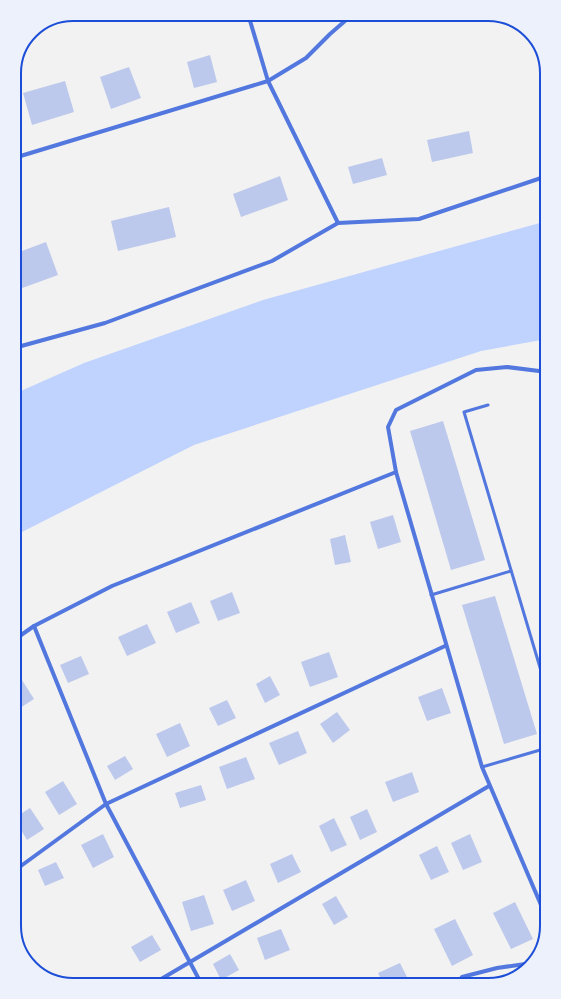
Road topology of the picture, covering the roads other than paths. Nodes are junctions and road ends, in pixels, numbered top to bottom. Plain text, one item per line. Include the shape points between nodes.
1 (250, 21) edge
2 (345, 21) edge
3 (268, 81) junction
4 (21, 156) edge
5 (540, 178) edge
6 (338, 223) junction
7 (21, 346) edge
8 (540, 371) edge
9 (488, 405) dead end
10 (396, 472) junction
11 (511, 571) junction
12 (431, 594) junction
13 (34, 626) junction
14 (21, 635) edge
15 (445, 646) junction
16 (540, 668) edge
17 (540, 750) edge
18 (482, 767) junction
19 (489, 786) junction
20 (106, 804) junction
21 (21, 866) edge
22 (540, 903) edge
23 (190, 960) junction
24 (523, 964) edge
25 (162, 978) edge
26 (199, 978) edge
27 (461, 978) edge

1 - 3 street
2 - 3 street via 306,58
3 - 4 street
3 - 6 street
5 - 6 street via 419,219
6 - 7 street via 272,261 105,323
8 - 10 street via 507,367 476,370 396,410 388,427
9 - 11 lane via 464,412
10 - 12 street
10 - 13 street via 112,586
11 - 12 lane
11 - 16 lane
12 - 15 street
13 - 14 street
13 - 20 street
15 - 18 street
15 - 20 street
17 - 18 lane
18 - 19 street
19 - 22 street
19 - 23 street
20 - 21 street
20 - 23 street
23 - 25 street
23 - 26 street
24 - 27 street

